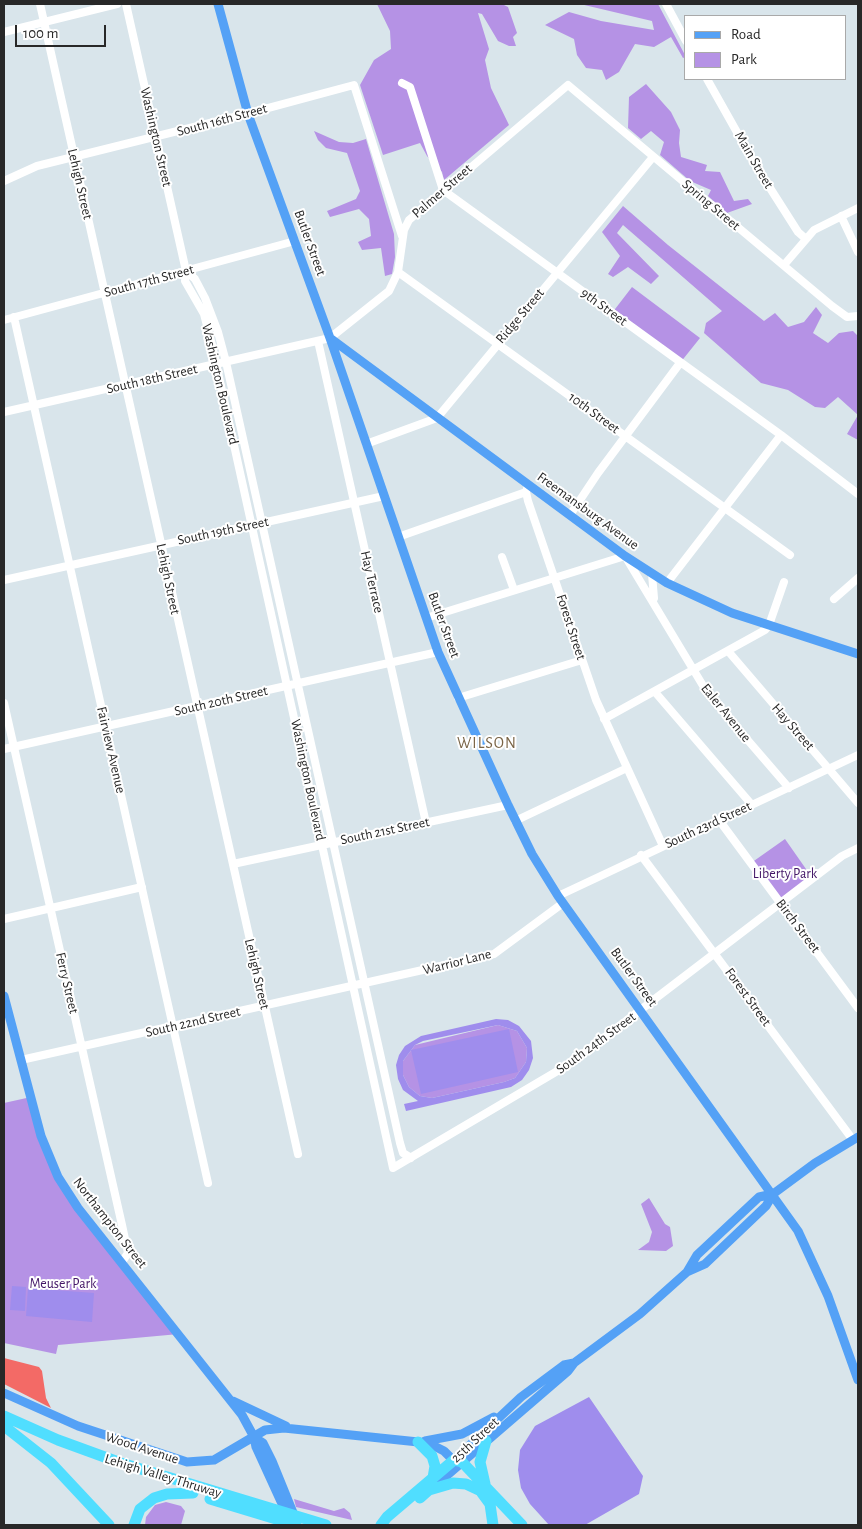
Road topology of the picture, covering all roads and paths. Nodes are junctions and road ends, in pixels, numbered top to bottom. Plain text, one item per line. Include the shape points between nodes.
1 (40, 4) edge
2 (117, 4) edge
3 (126, 4) edge
4 (218, 4) edge
5 (666, 4) edge
6 (44, 22) junction
7 (4, 32) edge
8 (684, 37) edge
9 (708, 80) edge
10 (402, 83) dead end
11 (568, 86) joint
12 (248, 114) junction
13 (155, 138) junction
14 (653, 157) junction
15 (75, 158) junction
16 (4, 181) edge
17 (443, 190) junction
18 (858, 208) edge
19 (841, 216) junction
20 (403, 238) junction
21 (806, 239) junction
22 (295, 241) junction
23 (858, 252) edge
24 (784, 265) junction
25 (186, 271) junction
26 (398, 272) junction
27 (557, 273) junction
28 (105, 293) junction
29 (858, 316) edge
30 (14, 317) junction
31 (4, 320) edge
32 (330, 338) junction
33 (318, 341) junction
34 (498, 343) junction
35 (226, 362) junction
36 (680, 363) junction
37 (216, 364) junction
38 (124, 385) junction
39 (34, 406) junction
40 (4, 412) edge
41 (437, 418) junction
42 (781, 435) junction
43 (626, 436) junction
44 (366, 444) junction
45 (527, 488) junction
46 (858, 494) edge
47 (384, 496) junction
48 (354, 503) junction
49 (725, 507) junction
50 (570, 515) junction
51 (262, 523) junction
52 (252, 525) junction
53 (398, 537) junction
54 (161, 545) junction
55 (790, 555) dead end
56 (625, 556) junction
57 (502, 557) dead end
58 (70, 565) junction
59 (652, 574) junction
60 (555, 578) junction
61 (858, 578) edge
62 (4, 580) edge
63 (784, 582) dead end
64 (667, 583) junction
65 (514, 590) junction
66 (834, 599) dead end
67 (657, 607) junction
68 (426, 618) junction
69 (769, 625) junction
70 (728, 651) junction
71 (438, 652) junction
72 (858, 654) edge
73 (582, 660) junction
74 (390, 663) junction
75 (693, 669) junction
76 (298, 683) junction
77 (287, 686) junction
78 (655, 692) junction
79 (458, 698) junction
80 (4, 703) edge
81 (196, 706) junction
82 (604, 719) junction
83 (106, 726) junction
84 (14, 747) junction
85 (4, 749) edge
86 (858, 755) edge
87 (627, 768) junction
88 (829, 769) junction
89 (788, 788) junction
90 (858, 803) edge
91 (508, 805) junction
92 (752, 805) junction
93 (719, 820) junction
94 (515, 821) junction
95 (426, 823) junction
96 (334, 842) junction
97 (322, 845) junction
98 (663, 846) junction
99 (858, 848) edge
100 (641, 855) junction
101 (232, 864) junction
102 (142, 886) junction
103 (561, 899) junction
104 (781, 904) junction
105 (51, 907) junction
106 (4, 918) edge
107 (716, 954) junction
108 (365, 983) junction
109 (353, 986) junction
110 (4, 996) edge
111 (264, 1006) junction
112 (858, 1008) edge
113 (641, 1010) junction
114 (173, 1026) junction
115 (82, 1046) junction
116 (21, 1060) junction
117 (856, 1138) edge
118 (298, 1154) dead end
119 (412, 1158) junction
120 (394, 1168) joint
121 (208, 1183) dead end
122 (773, 1194) junction
123 (122, 1262) junction
124 (574, 1363) junction
125 (858, 1380) edge
126 (4, 1393) edge
127 (230, 1399) junction
128 (505, 1411) junction
129 (4, 1416) edge
130 (4, 1425) edge
131 (291, 1428) junction
132 (254, 1437) junction
133 (486, 1441) junction
134 (418, 1442) junction
135 (458, 1462) junction
136 (433, 1478) junction
137 (484, 1489) junction
138 (429, 1490) junction
139 (194, 1493) junction
140 (283, 1519) edge
141 (298, 1523) edge
142 (109, 1525) edge
143 (134, 1525) edge
144 (326, 1525) edge
145 (381, 1525) edge
146 (388, 1525) edge
147 (493, 1525) edge
148 (522, 1525) edge

1 - 6 street, Lehigh Street
2 - 6 street
3 - 13 street, Washington Street
4 - 12 main road, Butler Street
5 - 8 street
6 - 7 street
6 - 15 street, Lehigh Street
9 - 21 street, Main Street via 756,166 798,232
10 - 17 street via 410,86
11 - 14 street, Spring Street
11 - 17 street, Palmer Street
12 - 13 street, South 16th Street
12 - 20 street, South 16th Street via 354,85
12 - 22 main road, Butler Street
13 - 15 street, South 16th Street
13 - 25 street, Washington Street
14 - 24 street, Spring Street
14 - 27 street, Ridge Street
15 - 16 street, South 16th Street via 23,170
15 - 28 street, Lehigh Street
17 - 20 street, Palmer Street via 409,220
17 - 27 street, 9th Street
18 - 19 street
19 - 21 street via 814,230
19 - 23 street
20 - 26 street, Palmer Street
21 - 24 street
22 - 25 street, South 17th Street
22 - 32 main road, Butler Street
24 - 29 street, Spring Street via 847,317
25 - 28 street, South 17th Street
25 - 35 street, Washington Boulevard via 195,279 205,298
25 - 37 street, Washington Boulevard via 185,281 204,314
26 - 32 street, Palmer Street via 389,291
26 - 34 street, 10th Street
27 - 34 street, Ridge Street
27 - 36 street, 9th Street
28 - 30 street, South 17th Street
28 - 38 street, Lehigh Street
30 - 31 street, South 17th Street
30 - 39 street, Fairview Avenue
32 - 33 street, South 18th Street
32 - 41 main road, Freemansburg Avenue
32 - 44 main road, Butler Street
33 - 35 street, South 18th Street
33 - 48 street, Hay Terrace
34 - 41 street, Ridge Street
34 - 43 street, 10th Street
35 - 37 street, South 18th Street
35 - 51 street, Washington Boulevard
36 - 42 street, 9th Street
36 - 43 street
37 - 38 street, South 18th Street
37 - 52 street, Washington Boulevard
38 - 39 street, South 18th Street
38 - 54 street, Lehigh Street
39 - 40 street, South 18th Street
39 - 58 street, Fairview Avenue
41 - 44 street
41 - 45 main road, Freemansburg Avenue via 487,452
42 - 46 street, 9th Street
42 - 49 street
43 - 49 street, 10th Street
43 - 50 street
44 - 47 main road, Butler Street
45 - 50 main road, Freemansburg Avenue
45 - 53 street
45 - 60 street, Forest Street
47 - 48 street, South 19th Street
47 - 53 main road, Butler Street
48 - 51 street, South 19th Street
48 - 74 street, Hay Terrace
49 - 55 street, 10th Street
49 - 64 street
50 - 56 main road, Freemansburg Avenue
51 - 52 street, South 19th Street
51 - 76 street, Washington Boulevard
52 - 54 street, South 19th Street
52 - 77 street, Washington Boulevard
53 - 68 main road, Butler Street
54 - 58 street, South 19th Street
54 - 81 street, Lehigh Street
56 - 59 main road, Freemansburg Avenue
56 - 60 street
56 - 67 street, Ealer Avenue
57 - 65 street
58 - 62 street, South 19th Street
58 - 83 street, Fairview Avenue
59 - 64 main road, Freemansburg Avenue
59 - 67 street, Ealer Avenue via 651,587
60 - 65 street
60 - 73 street, Forest Street
61 - 66 street
63 - 69 street
64 - 69 main road, Freemansburg Avenue via 714,606
65 - 68 street
67 - 75 street, Ealer Avenue
68 - 71 main road, Butler Street
69 - 70 street
69 - 72 main road, Freemansburg Avenue
70 - 75 street
70 - 88 street, Hay Street
71 - 74 street, South 20th Street
71 - 79 main road, Butler Street
73 - 79 street
73 - 82 street, Forest Street
74 - 76 street, South 20th Street
74 - 95 street, Hay Terrace
75 - 78 street
75 - 89 street, Ealer Avenue via 708,694
76 - 77 street, South 20th Street
76 - 96 street, Washington Boulevard
77 - 81 street, South 20th Street
77 - 97 street, Washington Boulevard
78 - 82 street
78 - 92 street
79 - 91 main road, Butler Street
80 - 84 street, Ferry Street
81 - 83 street, South 20th Street
81 - 101 street, Lehigh Street
82 - 87 street, Forest Street
83 - 84 street, South 20th Street
83 - 102 street, Fairview Avenue
84 - 85 street, South 20th Street
84 - 105 street, Ferry Street
86 - 88 street, South 23rd Street
87 - 94 street
87 - 98 street, Forest Street
88 - 89 street, South 23rd Street
88 - 90 street, Hay Street
89 - 92 street, South 23rd Street
91 - 94 main road, Butler Street
91 - 95 street, South 21st Street
92 - 93 street, South 23rd Street
93 - 98 street, South 23rd Street
93 - 104 street, Birch Street
94 - 103 main road, Butler Street
95 - 96 street, South 21st Street
96 - 97 street, South 21st Street
96 - 108 street, Washington Boulevard
97 - 101 street, South 21st Street
97 - 109 street, Washington Boulevard
98 - 100 street, South 23rd Street
99 - 104 street, South 24th Street via 842,856
100 - 103 street, South 23rd Street
100 - 107 street, Forest Street
101 - 111 street, Lehigh Street
102 - 105 street
102 - 114 street, Fairview Avenue
103 - 108 street, Warrior Lane via 494,954
103 - 113 main road, Butler Street
104 - 107 street, South 24th Street
104 - 112 street, Birch Street
105 - 106 street
105 - 115 street, Ferry Street
107 - 113 street, South 24th Street
107 - 117 street, Forest Street
108 - 109 street, South 22nd Street
108 - 119 street, Washington Boulevard via 403,1153
109 - 111 street, South 22nd Street
109 - 120 street, Washington Boulevard
110 - 116 main road, Northampton Street
111 - 114 street, South 22nd Street
111 - 118 street, Lehigh Street
113 - 119 street, South 24th Street via 571,1063
113 - 122 main road, Butler Street
114 - 115 street, South 22nd Street
114 - 121 street, Fairview Avenue
115 - 116 street, South 22nd Street
115 - 123 street, Ferry Street via 127,1247 127,1256
116 - 123 main road, Northampton Street via 43,1141 55,1171 70,1198
117 - 122 main road, 25th Street via 814,1163
119 - 120 street, South 24th Street
122 - 124 main road, 25th Street via 759,1197 697,1255 687,1272 640,1314
122 - 125 main road, Butler Street via 798,1231 810,1256
123 - 127 main road, Northampton Street
124 - 128 main road, 25th Street via 564,1365
124 - 133 main road, 25th Street
126 - 132 main road, Wood Avenue via 78,1426 187,1462 214,1460
127 - 131 main road
127 - 132 main road, Northampton Street
128 - 134 main road via 462,1434
128 - 135 main road, 25th Street
129 - 140 highway, Lehigh Valley Thruway via 120,1463
130 - 139 highway, Lehigh Valley Thruway via 88,1459
130 - 142 highway via 52,1463
131 - 132 main road, Wood Avenue via 268,1429
131 - 134 main road, Wood Avenue
132 - 140 main road, Northampton Street via 278,1491
132 - 141 main road, Northampton Street via 263,1444 276,1468
133 - 135 main road, 25th Street
133 - 137 highway via 480,1462
134 - 135 main road, Wood Avenue via 437,1446
134 - 136 highway via 432,1456 435,1466
135 - 136 highway, 25th Street
135 - 137 highway
135 - 138 main road, 25th Street
136 - 145 highway, 25th Street
137 - 138 highway via 458,1483
137 - 147 highway via 492,1508
137 - 148 highway
138 - 146 highway, 25th Street
139 - 140 highway, Lehigh Valley Thruway
139 - 143 highway via 154,1498 140,1510
140 - 141 highway, Lehigh Valley Thruway
141 - 144 highway, Lehigh Valley Thruway

